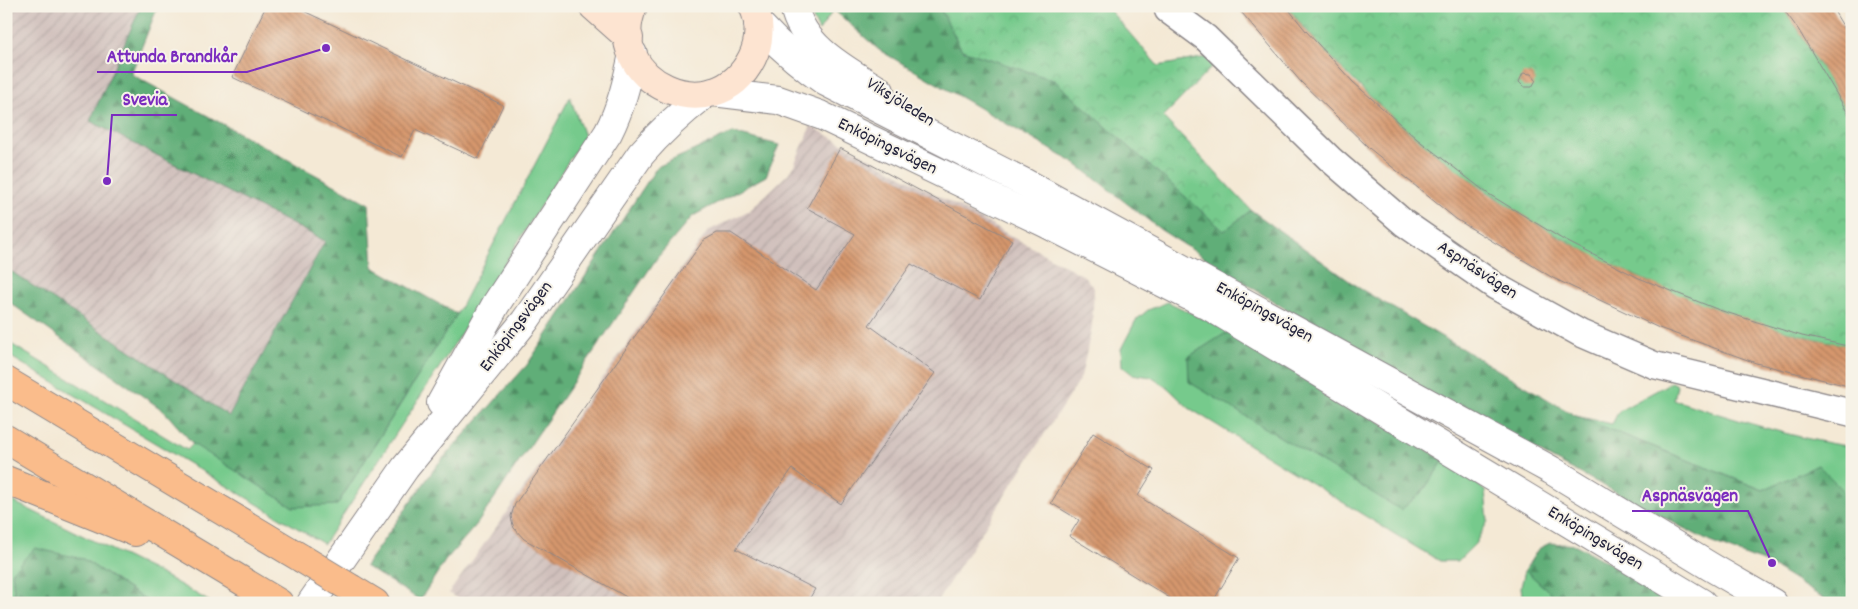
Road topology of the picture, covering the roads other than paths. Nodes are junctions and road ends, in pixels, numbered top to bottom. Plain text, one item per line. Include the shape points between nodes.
1 (593, 6) edge
2 (633, 6) edge
3 (794, 6) edge
4 (1168, 10) dead end
5 (756, 12) edge
6 (631, 46) junction
7 (708, 93) junction
8 (1025, 183) junction
9 (6, 381) edge
10 (1852, 413) edge
11 (6, 439) edge
12 (405, 468) junction
13 (6, 480) edge
14 (214, 564) junction
15 (276, 601) edge
16 (311, 603) edge
17 (375, 603) edge
18 (1702, 603) edge
19 (1773, 603) edge

1 - 6 main road
2 - 6 main road via 629,24
3 - 8 street, Viksjöleden via 795,14 810,40 838,64
4 - 10 street, Aspnäsvägen via 1206,38 1330,160 1404,223 1496,286 1580,332 1654,365
5 - 7 main road via 756,45 748,66 727,86
5 - 8 street, Enköpingsvägen via 786,52 826,82
6 - 7 main road via 647,76 658,85 683,94
6 - 12 street, Enköpingsvägen via 617,117 496,304
7 - 12 street, Enköpingsvägen via 667,125 641,154 525,321
7 - 18 street, Enköpingsvägen via 778,100 820,114 1209,306
8 - 19 street, Enköpingsvägen via 1552,470
9 - 17 highway, bridge
11 - 14 highway
12 - 16 street, Enköpingsvägen
13 - 14 highway
14 - 15 highway

